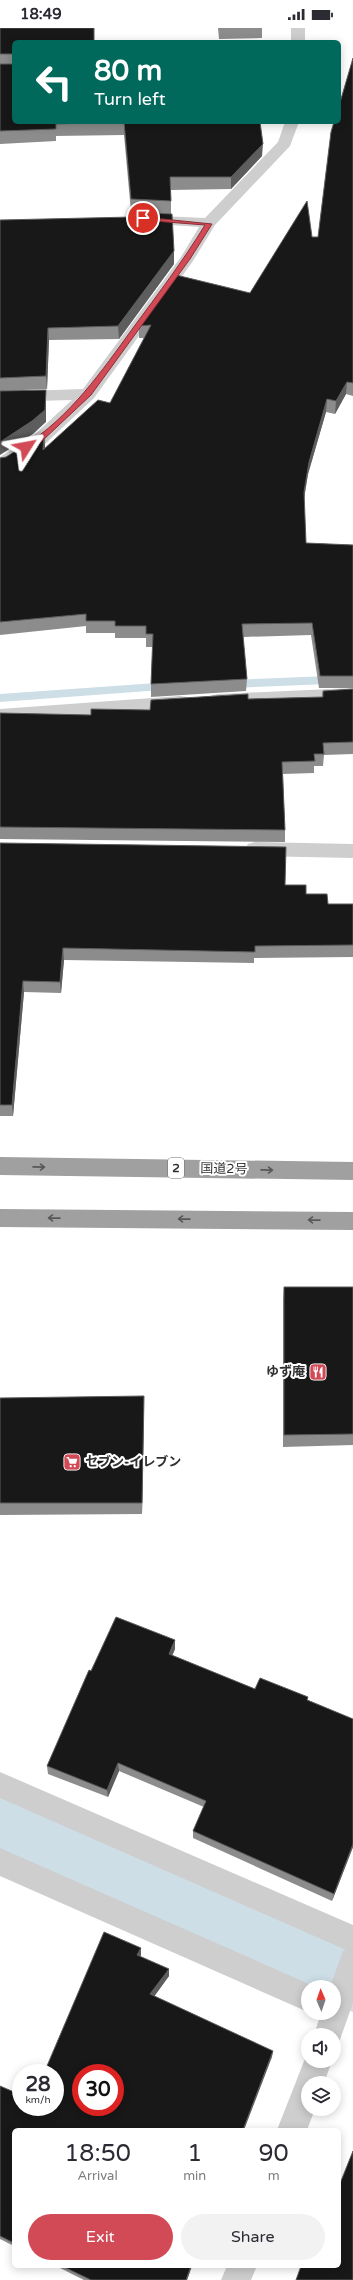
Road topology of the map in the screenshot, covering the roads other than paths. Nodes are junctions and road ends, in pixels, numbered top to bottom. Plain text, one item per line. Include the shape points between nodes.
1 (298, 28) edge
2 (298, 40) edge
3 (291, 124) edge
4 (127, 219) edge
5 (209, 224) junction
6 (88, 394) junction
7 (0, 397) edge
8 (0, 464) edge
9 (353, 694) edge
10 (0, 716) edge
11 (235, 849) edge
12 (353, 851) edge
13 (0, 1166) edge
14 (353, 1171) edge
15 (0, 1218) edge
16 (353, 1221) edge
17 (0, 1785) edge
18 (0, 1862) edge
19 (353, 1939) edge
20 (353, 1962) edge
21 (301, 1995) edge
22 (341, 2007) edge
23 (301, 2106) edge
24 (293, 2128) edge
25 (241, 2268) edge
26 (236, 2280) edge

1 - 2 street
3 - 5 street via 285,143
4 - 5 street
5 - 6 street via 188,258
6 - 7 street
6 - 8 street via 40,439
9 - 10 street via 198,701
11 - 12 street
13 -> 14 highway, 国道2号 / 2
16 -> 15 highway
17 - 19 street
18 - 21 street
20 - 22 street
23 - 24 street
25 - 26 street

